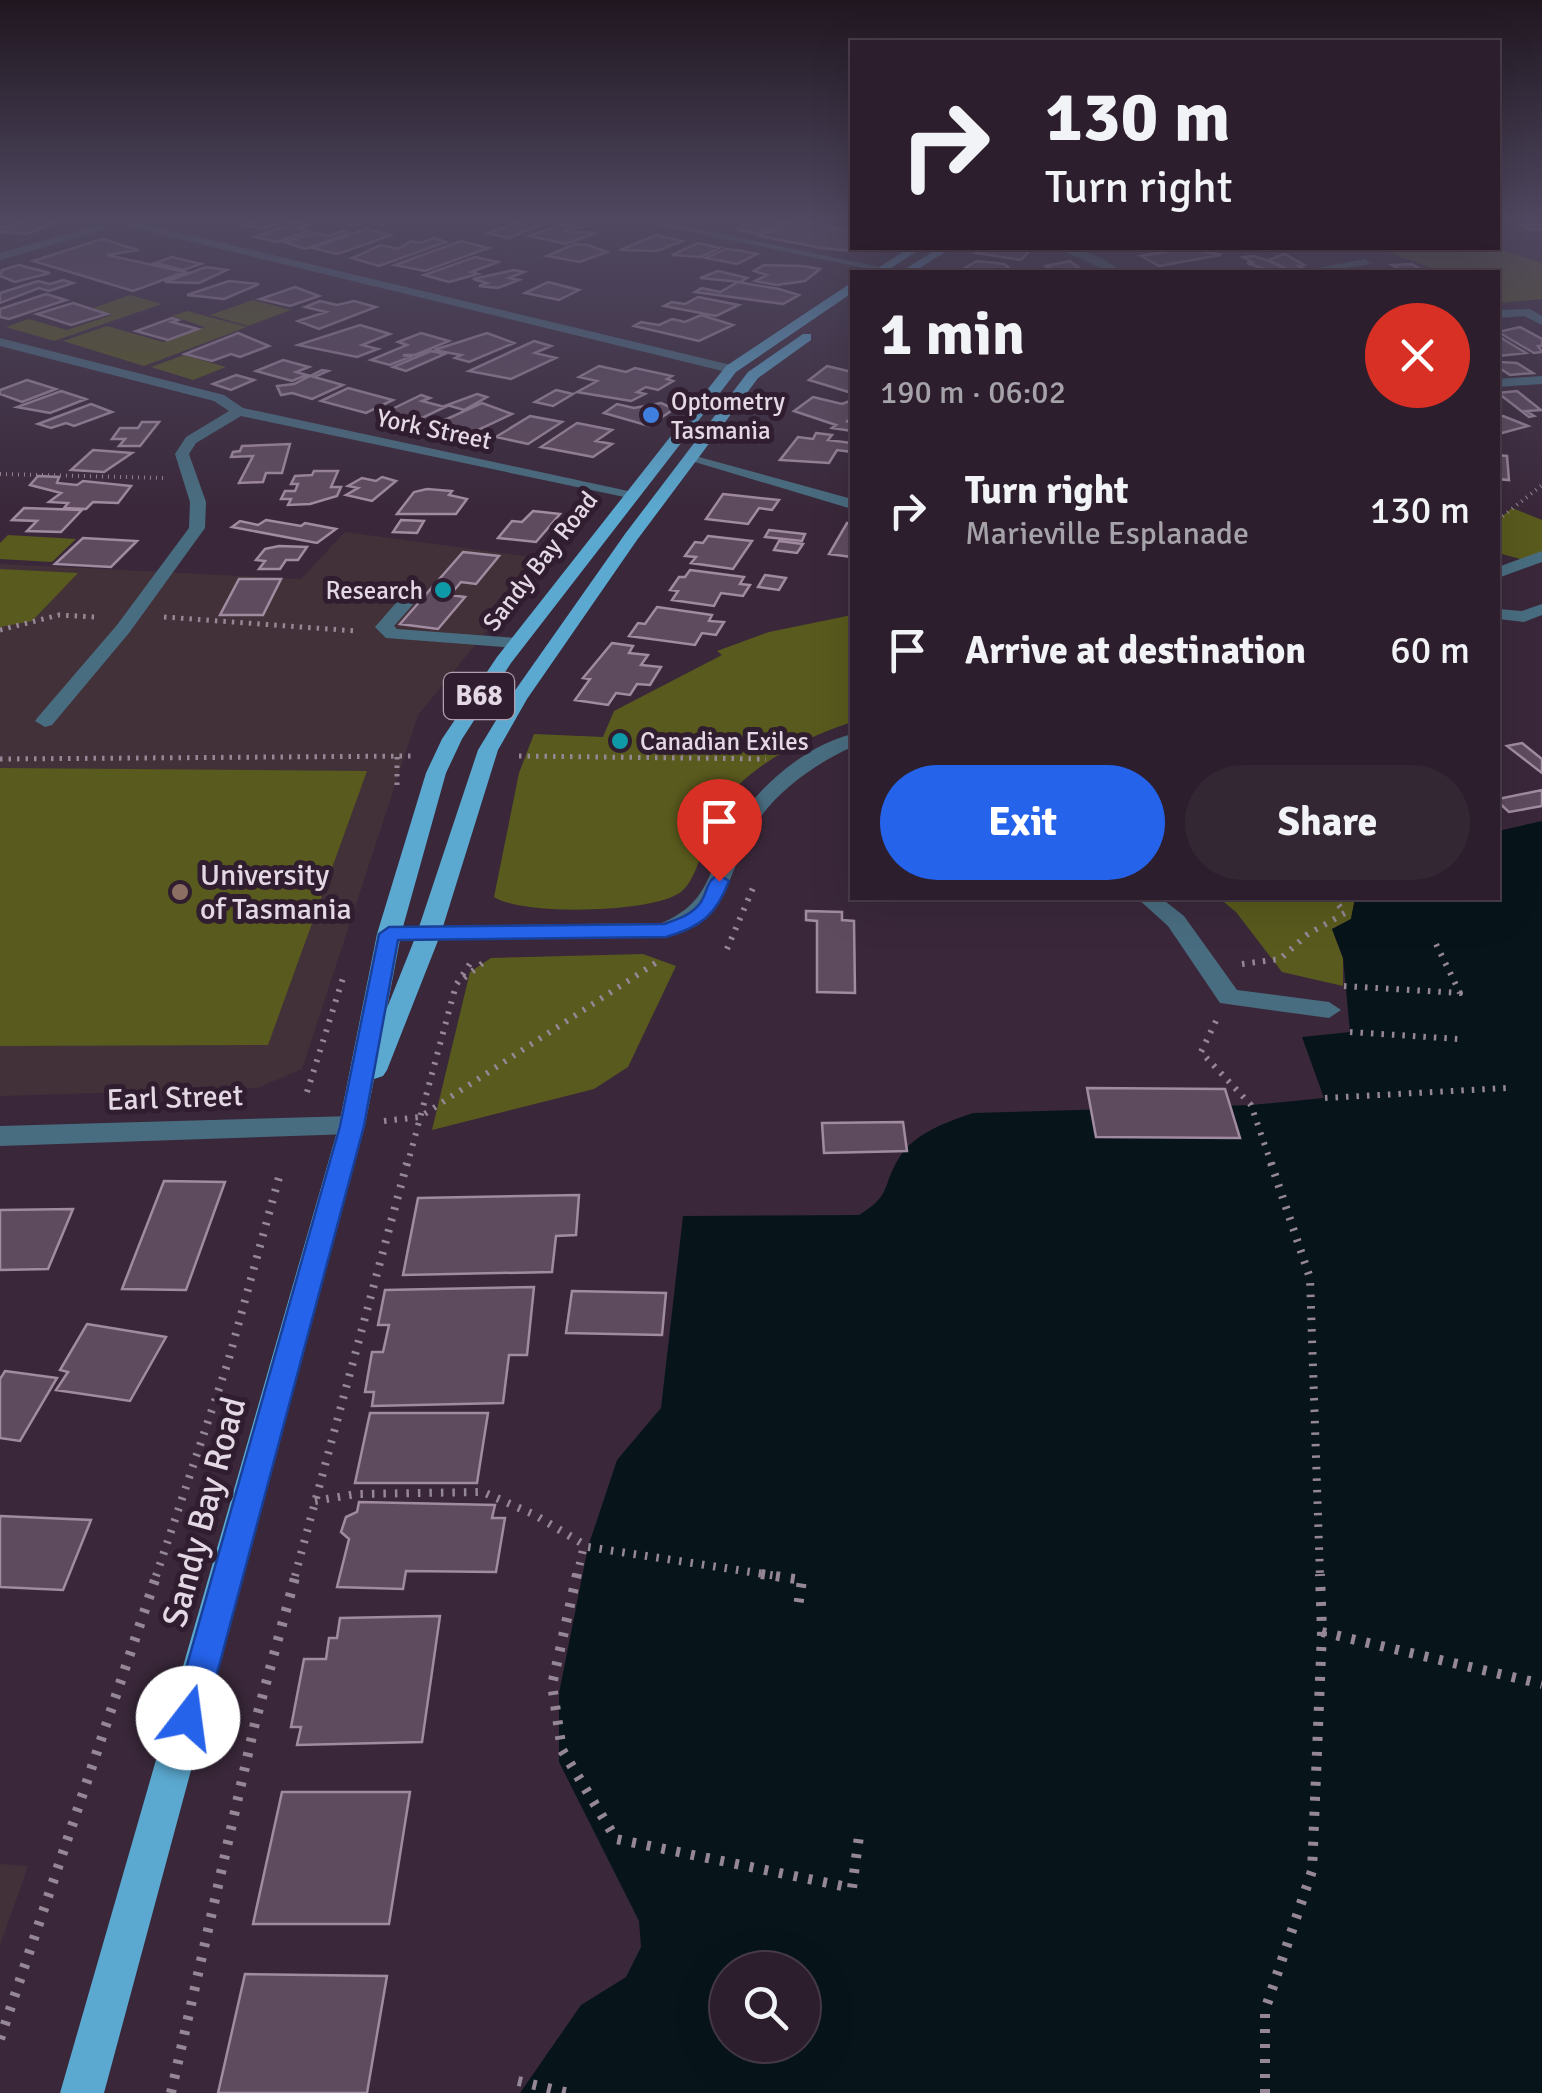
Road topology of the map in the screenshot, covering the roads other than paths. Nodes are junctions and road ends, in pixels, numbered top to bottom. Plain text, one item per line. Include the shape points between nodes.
1 (515, 316) edge
2 (810, 316) edge
3 (838, 316) dead end
4 (0, 342) edge
5 (0, 352) edge
6 (730, 369) junction
7 (754, 375) junction
8 (1542, 380) edge
9 (1500, 383) edge
10 (233, 408) junction
11 (693, 457) junction
12 (634, 494) junction
13 (662, 498) junction
14 (850, 503) edge
15 (1542, 556) edge
16 (1500, 571) edge
17 (415, 592) dead end
18 (1542, 610) edge
19 (1500, 614) edge
20 (517, 643) junction
21 (45, 720) dead end
22 (850, 741) edge
23 (1151, 900) edge
24 (429, 933) junction
25 (389, 934) junction
26 (1329, 1010) dead end
27 (352, 1126) junction
28 (0, 1136) edge
29 (82, 2093) edge

1 - 6 street
2 - 6 main road, Sandy Bay Road / B68
3 - 7 main road, Sandy Bay Road / B68
4 - 10 street, York Street via 219,398
5 - 10 street, York Street via 200,406
6 - 7 main road
6 - 12 main road, Sandy Bay Road / B68
7 - 11 main road, Sandy Bay Road / B68
8 - 9 street
10 - 12 street, York Street
10 - 21 street via 182,454 198,502 197,528
11 - 13 main road, Sandy Bay Road / B68
11 - 14 street
12 - 13 main road
12 - 20 main road, Sandy Bay Road / B68
13 - 24 main road, Sandy Bay Road / B68 via 488,750
15 - 16 street
17 - 20 street via 384,627 392,634
18 - 19 street via 1524,617
20 - 25 main road, Sandy Bay Road / B68 via 436,773
22 - 24 street via 812,758 749,818 709,906 692,921 666,930
23 - 26 street via 1176,920 1228,997
24 - 25 main road
24 - 27 main road, Sandy Bay Road / B68
25 - 27 main road, Sandy Bay Road / B68
27 - 28 street, Earl Street
27 - 29 main road, Sandy Bay Road / B68

